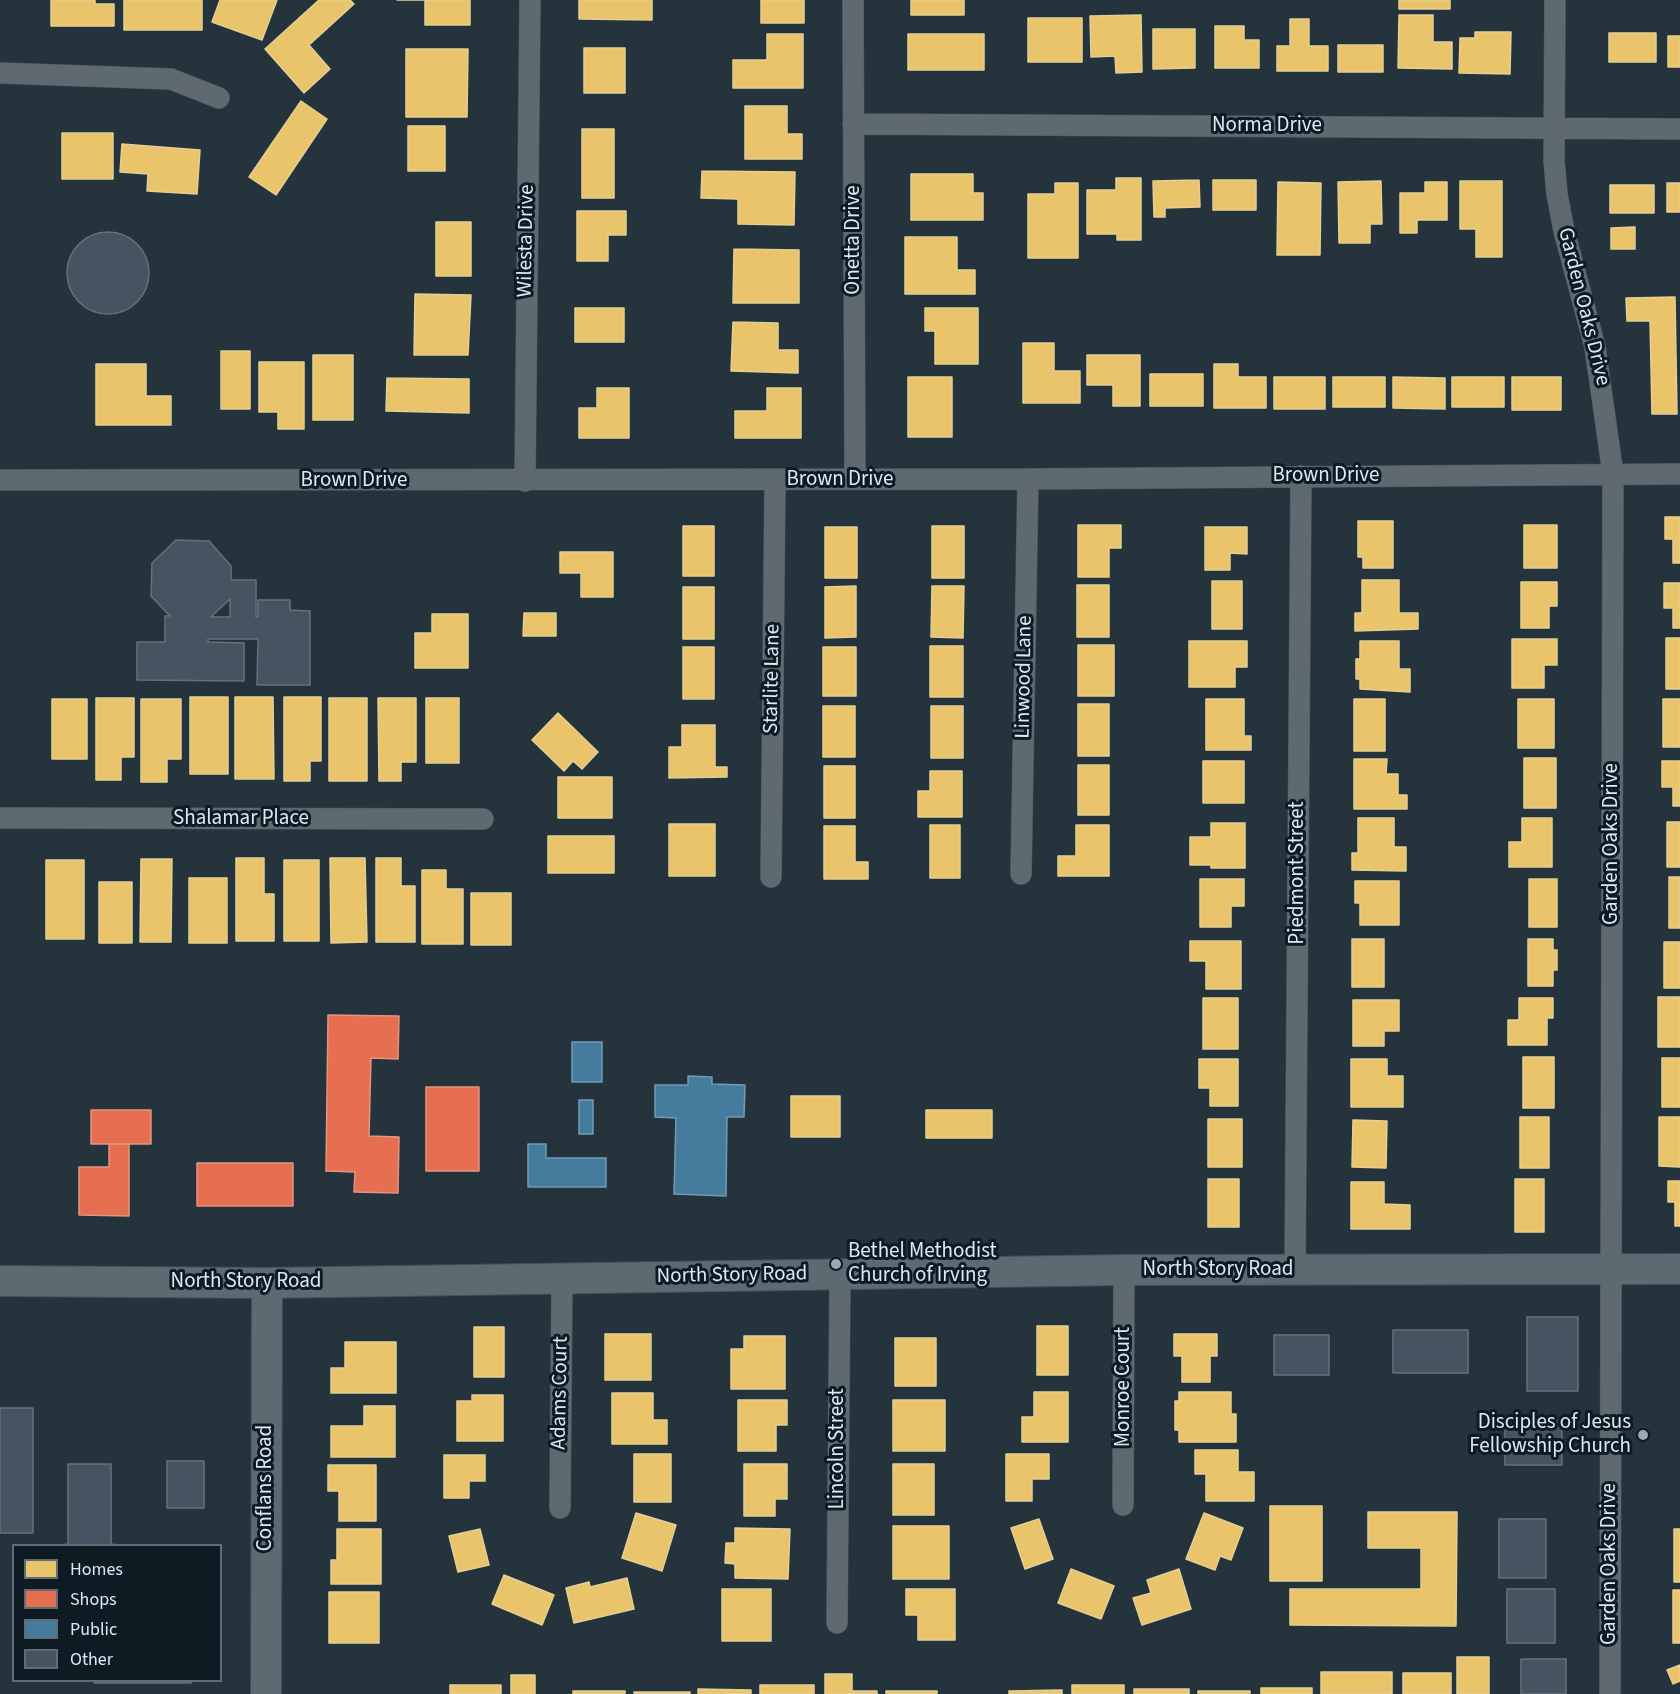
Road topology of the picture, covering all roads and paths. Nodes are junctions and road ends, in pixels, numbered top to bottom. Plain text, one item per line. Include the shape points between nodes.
1 (530, 0) edge
2 (853, 0) edge
3 (1555, 0) edge
4 (0, 74) edge
5 (219, 99) dead end
6 (853, 124) junction
7 (1554, 128) junction
8 (1680, 129) edge
9 (1613, 474) junction
10 (1680, 474) edge
11 (1301, 476) junction
12 (855, 479) junction
13 (1028, 479) junction
14 (0, 480) edge
15 (775, 480) junction
16 (525, 481) junction
17 (0, 818) edge
18 (483, 819) dead end
19 (1021, 874) dead end
20 (771, 877) dead end
21 (1611, 1269) junction
22 (1680, 1269) edge
23 (1124, 1270) junction
24 (1295, 1270) junction
25 (840, 1275) junction
26 (562, 1279) junction
27 (0, 1281) edge
28 (267, 1282) junction
29 (1123, 1505) dead end
30 (560, 1508) dead end
31 (837, 1623) dead end
32 (266, 1694) edge
33 (1610, 1694) edge

1 - 16 street, Wilesta Drive
2 - 6 street, Onetta Drive
3 - 7 street, Garden Oaks Drive
4 - 5 street via 171,79
6 - 7 street, Norma Drive
6 - 12 street, Onetta Drive
7 - 8 street, Norma Drive
7 - 9 street, Garden Oaks Drive via 1560,214 1596,347
9 - 10 street, Brown Drive
9 - 11 street, Brown Drive
9 - 21 street, Garden Oaks Drive
11 - 13 street, Brown Drive
11 - 24 street, Piedmont Street
12 - 13 street, Brown Drive
12 - 15 street, Brown Drive
13 - 19 street, Linwood Lane
14 - 16 street, Brown Drive
15 - 16 street, Brown Drive
15 - 20 street, Starlite Lane
17 - 18 street, Shalamar Place
21 - 22 main road, North Story Road
21 - 24 main road, North Story Road
21 - 33 street, Garden Oaks Drive
23 - 24 main road, North Story Road
23 - 25 main road, North Story Road
23 - 29 street, Monroe Court
25 - 26 main road, North Story Road
25 - 31 street, Lincoln Street
26 - 28 main road, North Story Road
26 - 30 street, Adams Court
27 - 28 main road, North Story Road
28 - 32 main road, Conflans Road

